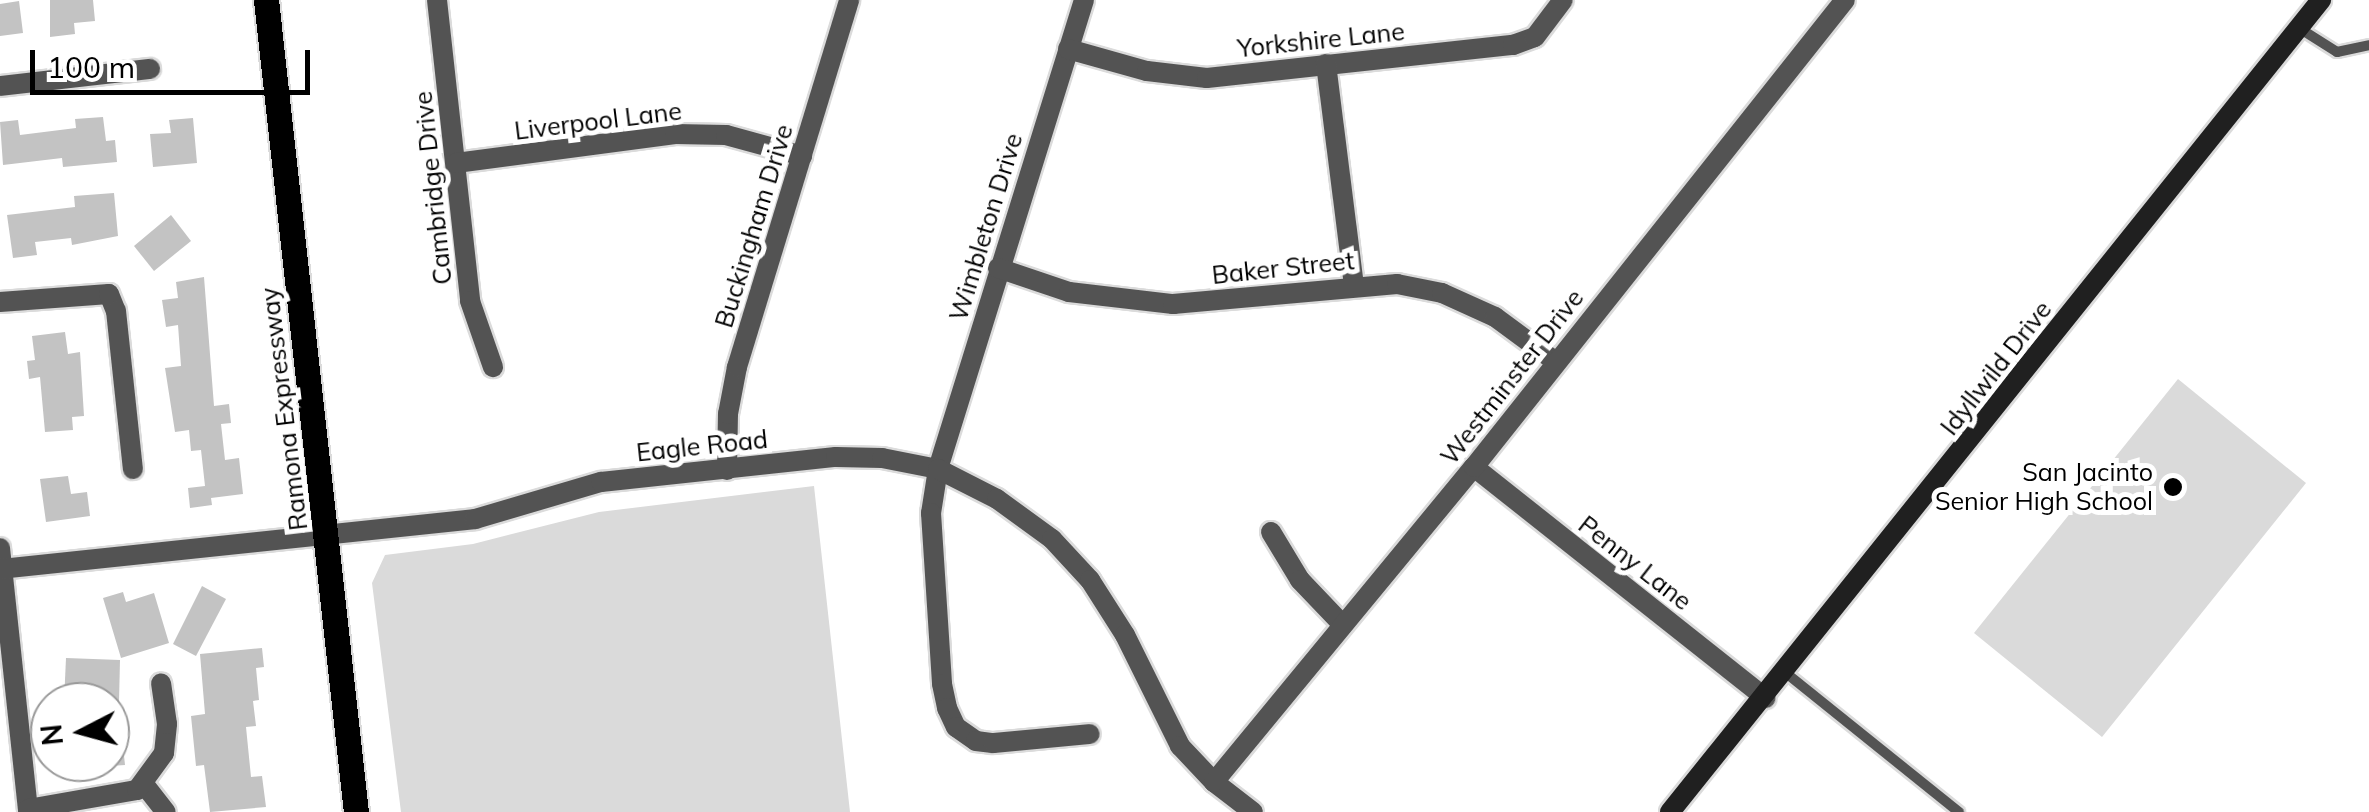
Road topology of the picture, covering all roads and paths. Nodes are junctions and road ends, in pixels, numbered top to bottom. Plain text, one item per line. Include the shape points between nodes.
1 (266, 0) edge
2 (437, 0) edge
3 (849, 0) edge
4 (1084, 0) edge
5 (1563, 0) edge
6 (1846, 0) edge
7 (2321, 0) edge
8 (2299, 28) junction
9 (2369, 45) edge
10 (1068, 48) junction
11 (1326, 64) junction
12 (150, 70) dead end
13 (0, 86) edge
14 (802, 156) junction
15 (456, 164) junction
16 (998, 268) junction
17 (1354, 285) junction
18 (0, 302) edge
19 (1556, 362) junction
20 (493, 368) dead end
21 (1474, 467) junction
22 (938, 468) junction
23 (133, 469) dead end
24 (727, 470) junction
25 (1271, 532) dead end
26 (329, 535) junction
27 (1, 562) edge
28 (1343, 624) junction
29 (1786, 673) junction
30 (161, 683) dead end
31 (1765, 698) junction
32 (1090, 734) dead end
33 (1214, 782) junction
34 (144, 783) junction
35 (28, 810) edge
36 (166, 812) edge
37 (356, 812) edge
38 (1253, 812) edge
39 (1670, 812) edge
40 (1959, 812) edge

1 - 26 main road, Ramona Expressway
2 - 15 street, Cambridge Drive
3 - 14 street, Buckingham Drive
4 - 10 street, Wimbleton Drive
5 - 11 street, Yorkshire Lane via 1534,37 1513,45
6 - 19 street, Westminster Drive
7 - 8 street, Idyllwild Drive
8 - 9 lane via 2337,52
8 - 29 street, Idyllwild Drive
10 - 11 street, Yorkshire Lane via 1147,72 1207,78
10 - 16 street, Wimbleton Drive
11 - 17 street
12 - 13 street
14 - 15 street, Liverpool Lane via 726,135 675,134
14 - 24 street, Buckingham Drive via 737,367
15 - 20 street, Cambridge Drive via 470,301
16 - 17 street, Baker Street via 1122,302 1173,304
16 - 22 street, Wimbleton Drive
17 - 19 street, Baker Street via 1442,293 1495,318
18 - 23 street via 108,294 116,311
19 - 21 street, Westminster Drive
21 - 28 street, Westminster Drive
21 - 31 street, Penny Lane
22 - 24 street, Eagle Road via 836,456
22 - 32 street, Wimbleton Drive via 931,513 942,684 951,719 976,740 994,743
22 - 33 street, Eagle Road via 1052,539 1090,580 1125,634 1180,746
24 - 26 street, Eagle Road via 601,482 475,519
25 - 28 street via 1300,580
26 - 27 street, Eagle Road
26 - 37 main road, Ramona Expressway
27 - 35 street
28 - 33 street, Westminster Drive
29 - 31 street, Idyllwild Drive
29 - 40 lane
30 - 34 street via 164,753
31 - 39 street, Idyllwild Drive
33 - 38 street, Eagle Road
34 - 35 street via 112,798
34 - 36 street

